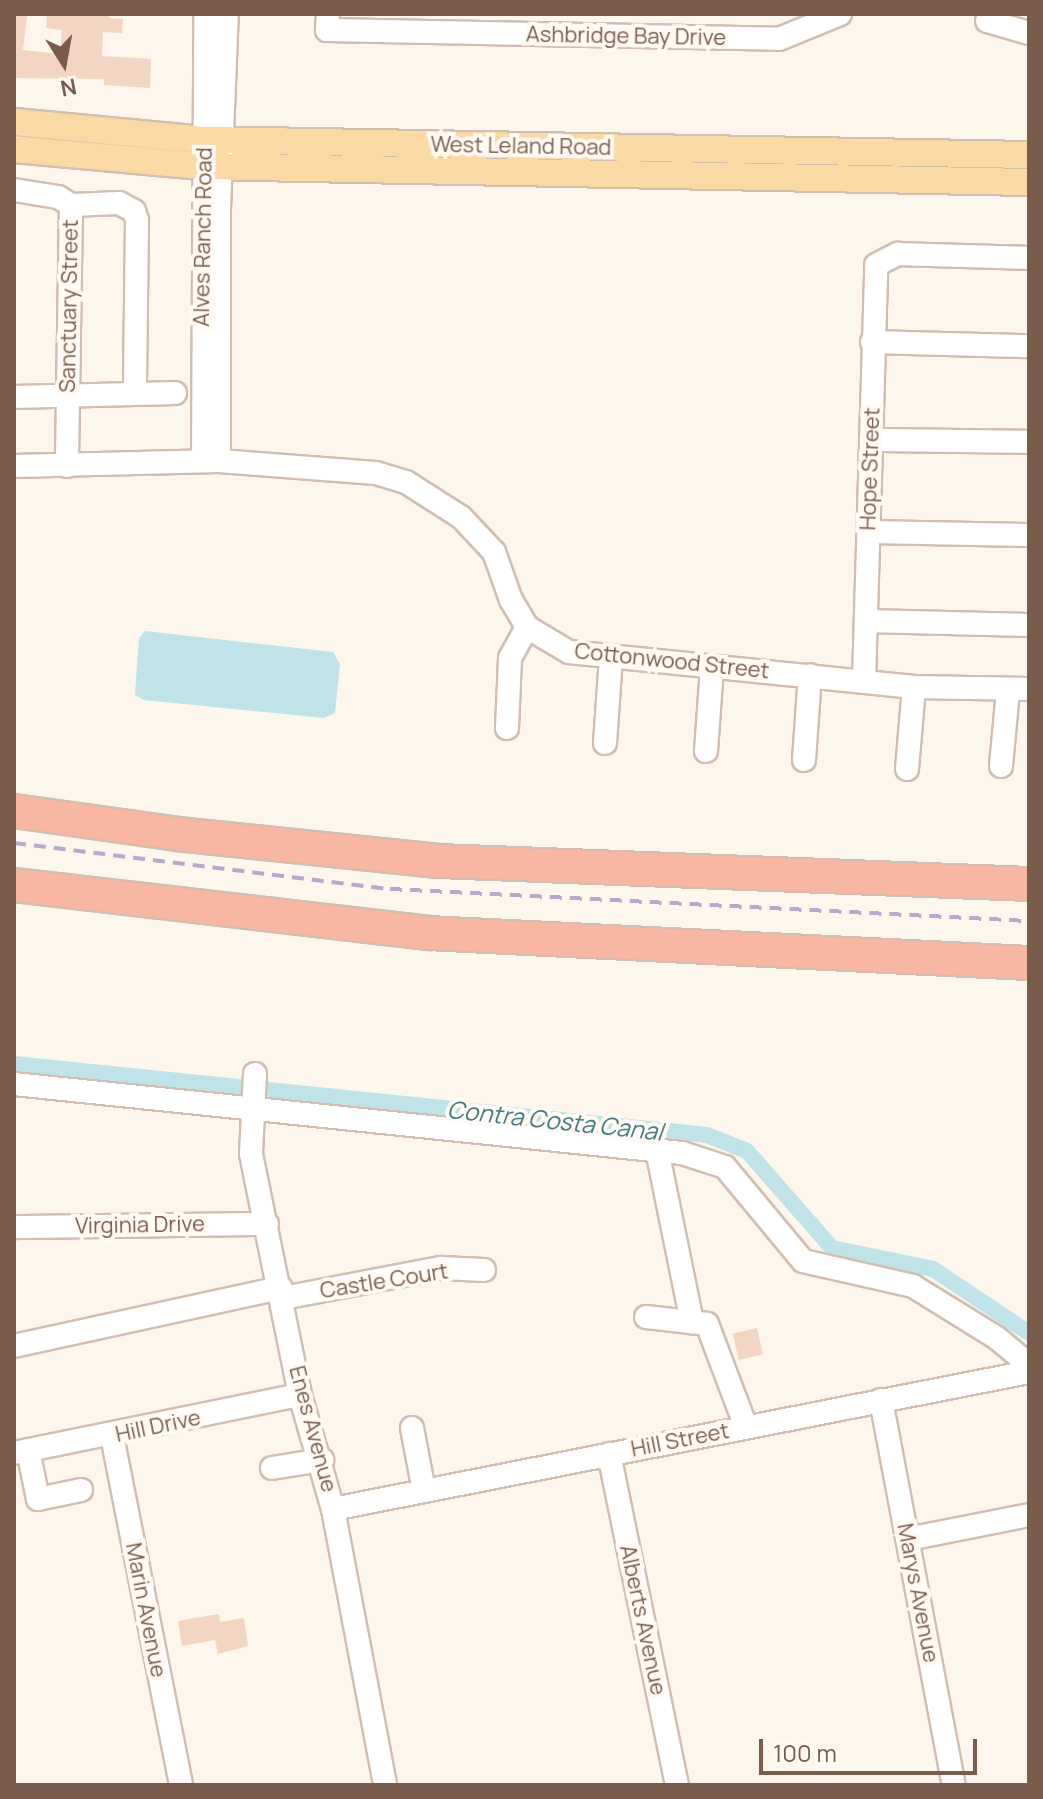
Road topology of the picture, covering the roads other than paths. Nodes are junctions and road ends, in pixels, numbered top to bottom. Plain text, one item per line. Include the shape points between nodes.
1 (205, 14) edge
2 (227, 14) edge
3 (328, 14) edge
4 (840, 14) edge
5 (987, 21) dead end
6 (1029, 33) edge
7 (14, 122) edge
8 (14, 149) edge
9 (214, 153) junction
10 (975, 154) junction
11 (1029, 155) edge
12 (1029, 168) edge
13 (1029, 182) edge
14 (14, 190) edge
15 (71, 205) junction
16 (1029, 258) edge
17 (872, 342) junction
18 (1029, 346) edge
19 (175, 393) dead end
20 (135, 394) junction
21 (14, 397) edge
22 (68, 398) junction
23 (871, 440) junction
24 (1029, 442) edge
25 (211, 461) junction
26 (14, 466) edge
27 (67, 466) junction
28 (868, 532) junction
29 (1029, 535) edge
30 (866, 621) junction
31 (1029, 625) edge
32 (527, 627) junction
33 (611, 658) junction
34 (712, 667) junction
35 (810, 675) junction
36 (864, 680) junction
37 (914, 687) junction
38 (1018, 690) edge
39 (507, 728) dead end
40 (605, 743) dead end
41 (706, 751) dead end
42 (804, 760) dead end
43 (1001, 766) dead end
44 (907, 769) dead end
45 (14, 811) edge
46 (1029, 884) edge
47 (14, 885) edge
48 (1029, 963) edge
49 (255, 1074) dead end
50 (14, 1084) edge
51 (251, 1110) junction
52 (657, 1150) junction
53 (267, 1224) junction
54 (14, 1227) edge
55 (484, 1270) dead end
56 (282, 1293) junction
57 (646, 1317) dead end
58 (692, 1322) junction
59 (14, 1346) edge
60 (1028, 1372) edge
61 (300, 1395) junction
62 (881, 1400) junction
63 (746, 1427) junction
64 (412, 1428) dead end
65 (112, 1436) junction
66 (21, 1452) edge
67 (609, 1454) junction
68 (322, 1460) junction
69 (272, 1468) dead end
70 (81, 1490) dead end
71 (424, 1491) junction
72 (333, 1509) junction
73 (1029, 1515) edge
74 (908, 1539) junction
75 (181, 1785) edge
76 (385, 1785) edge
77 (677, 1785) edge
78 (954, 1785) edge

1 - 9 street, Alves Ranch Road
2 - 9 street, Alves Ranch Road
3 - 4 street, Ashbridge Bay Drive via 327,30 779,39
5 - 6 street
7 - 9 main road, West Leland Road
8 - 9 main road, West Leland Road
9 - 10 main road, West Leland Road
9 - 13 main road, West Leland Road
9 - 25 street, Alves Ranch Road
10 - 11 main road, West Leland Road
10 - 12 main road
14 - 15 street, Sanctuary Street via 58,197
15 - 20 street via 119,203 129,206 137,220
15 - 22 street, Sanctuary Street
16 - 17 street, Hope Street via 898,254 880,260 873,276
17 - 18 street
17 - 23 street, Hope Street
19 - 20 street
20 - 22 street
21 - 22 street
22 - 27 street, Sanctuary Street
23 - 24 street
23 - 28 street, Hope Street
25 - 27 street
25 - 32 street via 376,473 406,482 461,517 494,552
26 - 27 street
28 - 29 street
28 - 30 street, Hope Street
30 - 31 street
30 - 36 street, Hope Street
32 - 33 street, Cottonwood Street via 569,652
32 - 39 street via 510,658
33 - 34 street, Cottonwood Street
33 - 40 street
34 - 35 street, Cottonwood Street
34 - 41 street
35 - 36 street, Cottonwood Street
35 - 42 street
36 - 37 street, Cottonwood Street
37 - 38 street, Cottonwood Street
37 - 44 street
38 - 43 street
45 - 46 highway via 192,836 439,861
47 - 48 highway via 428,933
49 - 51 street, Enes Avenue
50 - 51 street
51 - 52 street
51 - 53 street, Enes Avenue via 251,1154
52 - 58 street
52 - 60 street via 725,1167 803,1261 913,1286 997,1338 1021,1358
53 - 54 street, Virginia Drive
53 - 56 street, Enes Avenue
55 - 56 street, Castle Court via 441,1268
56 - 59 street, Castle Court
56 - 61 street, Enes Avenue
57 - 58 street
58 - 63 street via 707,1324
60 - 62 street, Hill Street
61 - 65 street, Hill Drive
61 - 68 street, Enes Avenue
62 - 63 street, Hill Street
62 - 74 street, Marys Avenue
63 - 67 street, Hill Street
64 - 71 street
65 - 66 street, Hill Drive
65 - 75 street, Marin Avenue
66 - 70 street via 38,1499
67 - 71 street, Hill Street
67 - 77 street, Alberts Avenue
68 - 69 street
68 - 72 street, Enes Avenue
71 - 72 street, Hill Street
72 - 76 street, Enes Avenue
73 - 74 street
74 - 78 street, Marys Avenue

